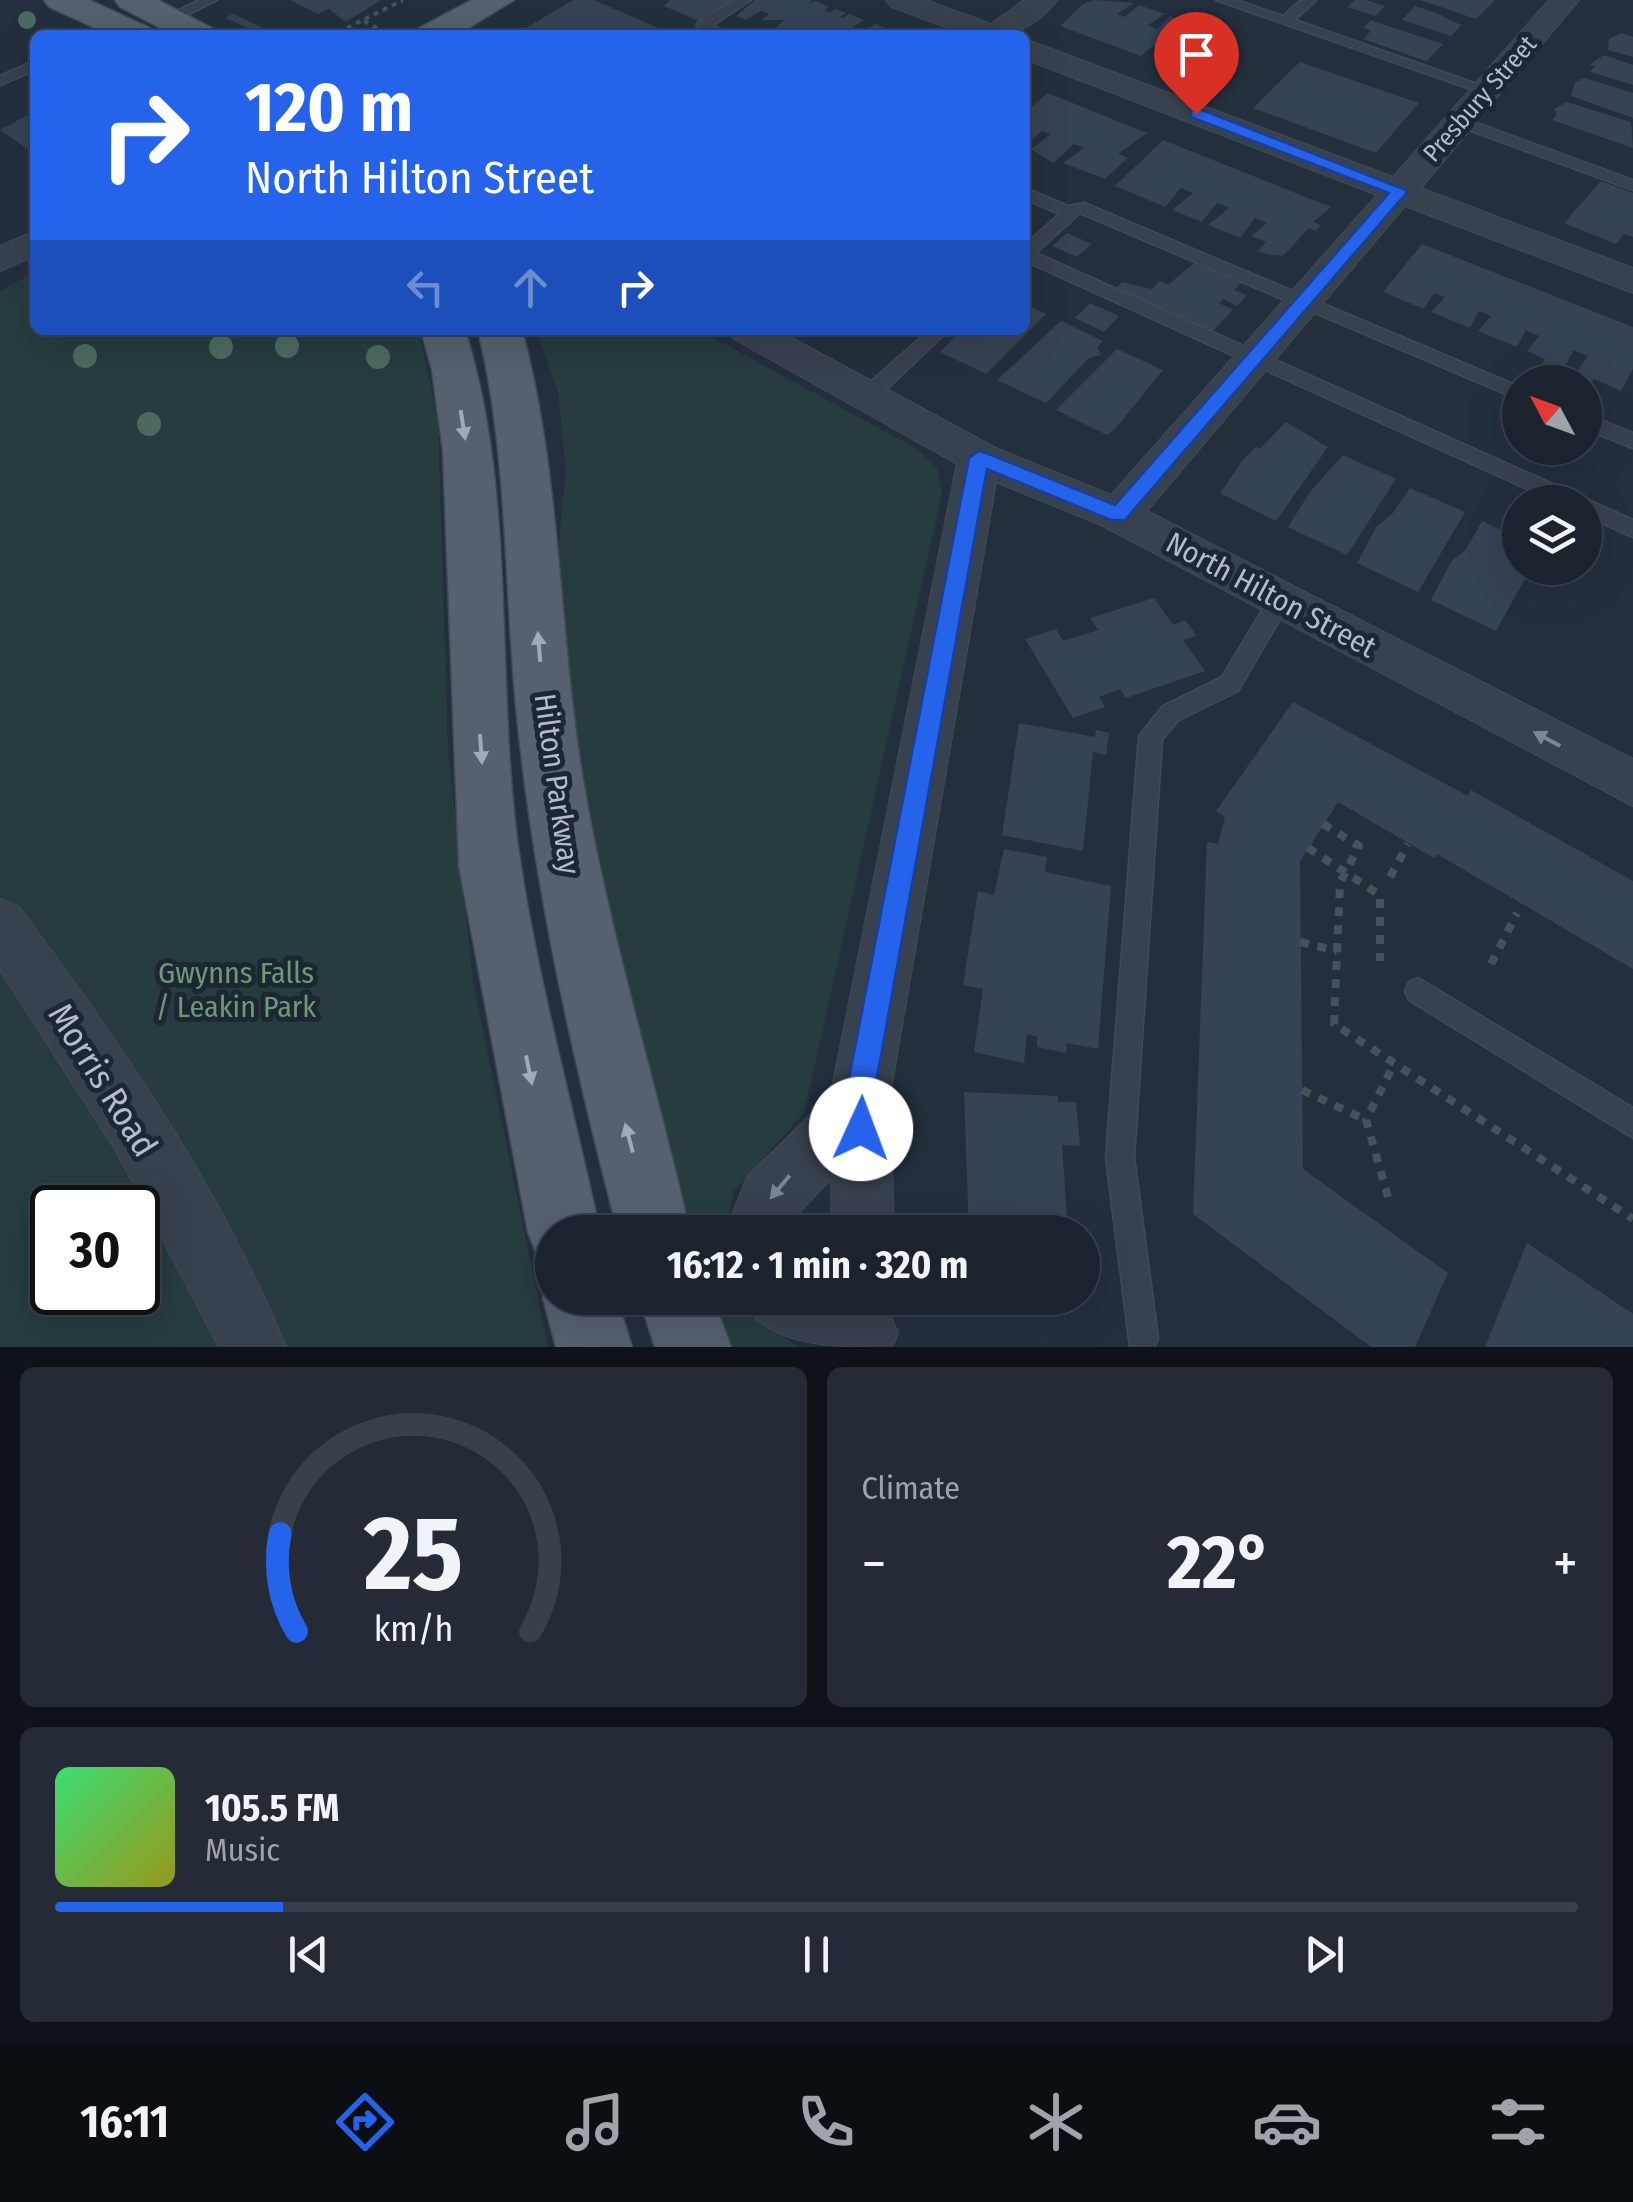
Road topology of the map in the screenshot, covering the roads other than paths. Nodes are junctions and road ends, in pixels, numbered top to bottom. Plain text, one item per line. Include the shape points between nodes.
1 (62, 0) edge
2 (210, 0) edge
3 (496, 0) edge
4 (744, 0) edge
5 (900, 0) edge
6 (1043, 0) edge
7 (1223, 0) edge
8 (1310, 0) edge
9 (1565, 0) edge
10 (1286, 22) junction
11 (132, 23) edge
12 (172, 30) edge
13 (440, 30) edge
14 (711, 30) edge
15 (980, 30) edge
16 (1000, 30) edge
17 (1030, 50) edge
18 (30, 67) edge
19 (0, 81) edge
20 (1487, 90) junction
21 (1460, 122) junction
22 (1633, 185) edge
23 (1400, 191) junction
24 (1030, 196) edge
25 (1070, 213) junction
26 (30, 245) edge
27 (1030, 249) edge
28 (1030, 256) edge
29 (0, 260) edge
30 (1633, 280) edge
31 (1303, 302) junction
32 (444, 335) edge
33 (501, 335) edge
34 (756, 335) edge
35 (934, 335) edge
36 (1254, 358) junction
37 (1502, 386) edge
38 (867, 396) junction
39 (1602, 428) edge
40 (1633, 441) edge
41 (979, 458) junction
42 (1536, 485) edge
43 (1118, 515) junction
44 (1602, 515) edge
45 (1633, 529) edge
46 (1280, 600) junction
47 (1633, 784) edge
48 (0, 925) edge
49 (1418, 992) dead end
50 (860, 1094) junction
51 (1633, 1124) edge
52 (561, 1215) edge
53 (650, 1215) edge
54 (763, 1215) edge
55 (863, 1215) edge
56 (585, 1315) edge
57 (682, 1315) edge
58 (786, 1315) edge
59 (865, 1326) edge
60 (1142, 1338) dead end
61 (253, 1347) edge
62 (594, 1347) edge
63 (693, 1347) edge

1 - 11 main road
2 - 11 lane
3 - 13 main road
4 - 14 lane via 702,26
5 - 15 street
6 - 16 street
7 - 10 lane
8 - 10 lane
9 - 20 street, Presbury Street
10 - 20 lane
11 - 12 main road
17 - 23 street
18 - 19 lane
20 - 21 street, Presbury Street
21 - 22 lane
21 - 23 street, Presbury Street
23 - 30 street
23 - 31 street, Presbury Street
24 - 25 lane
25 - 27 lane
25 - 31 lane via 1078,206
26 - 29 street
28 - 36 lane
31 - 36 street, Presbury Street
31 - 37 lane
32 -> 52 main road via 467,451 490,866
53 -> 33 main road, Hilton Parkway via 599,1023 566,854 544,707 524,440
34 - 38 street, North Hilton Street
35 - 38 lane
36 - 42 lane
36 - 43 street, Presbury Street
38 - 41 street, North Hilton Street
39 - 40 lane
41 - 43 street, North Hilton Street
41 - 50 street
43 - 46 street, North Hilton Street
44 - 45 lane
47 -> 46 street, North Hilton Street
46 - 60 lane via 1230,684 1172,713 1151,736 1120,1156
48 - 61 street, Morris Road via 86,1046
49 - 51 lane
50 -> 54 street via 834,1132 769,1199
50 - 55 street
56 - 62 main road
57 - 63 main road
58 - 59 street via 816,1330

